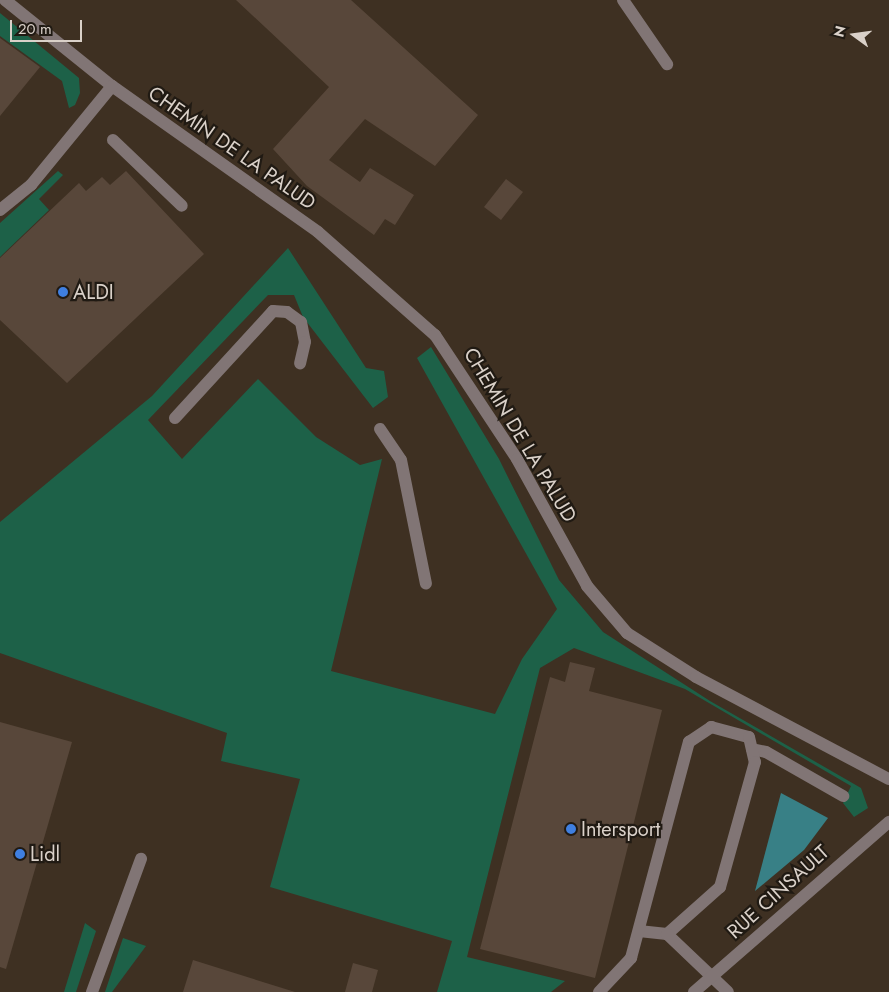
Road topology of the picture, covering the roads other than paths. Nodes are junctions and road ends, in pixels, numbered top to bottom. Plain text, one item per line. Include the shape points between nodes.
1 (5, 0) edge
2 (624, 0) edge
3 (667, 64) dead end
4 (112, 86) junction
5 (113, 140) dead end
6 (182, 206) dead end
7 (0, 210) edge
8 (300, 363) dead end
9 (176, 418) dead end
10 (380, 429) dead end
11 (426, 584) dead end
12 (752, 749) junction
13 (889, 779) edge
14 (843, 796) dead end
15 (889, 822) edge
16 (141, 859) dead end
17 (639, 931) junction
18 (667, 934) junction
19 (713, 975) junction
20 (92, 992) edge
21 (599, 992) edge
22 (694, 992) edge
23 (728, 992) edge

1 - 4 street, CHEMIN DE LA PALUD
2 - 3 street
4 - 7 street via 30,185
4 - 13 street, CHEMIN DE LA PALUD via 318,232 435,335 512,451 587,586 627,633 696,677
5 - 6 street
8 - 9 street via 304,342 301,322 287,312 273,312
10 - 11 street via 401,460
12 - 14 street via 766,752
12 - 17 street via 749,737 712,727 689,742
12 - 18 street via 755,762 720,887
15 - 19 street, RUE CINSAULT
16 - 20 street
17 - 18 street
17 - 21 street via 631,958
18 - 19 street
19 - 22 street, RUE CINSAULT
19 - 23 street

